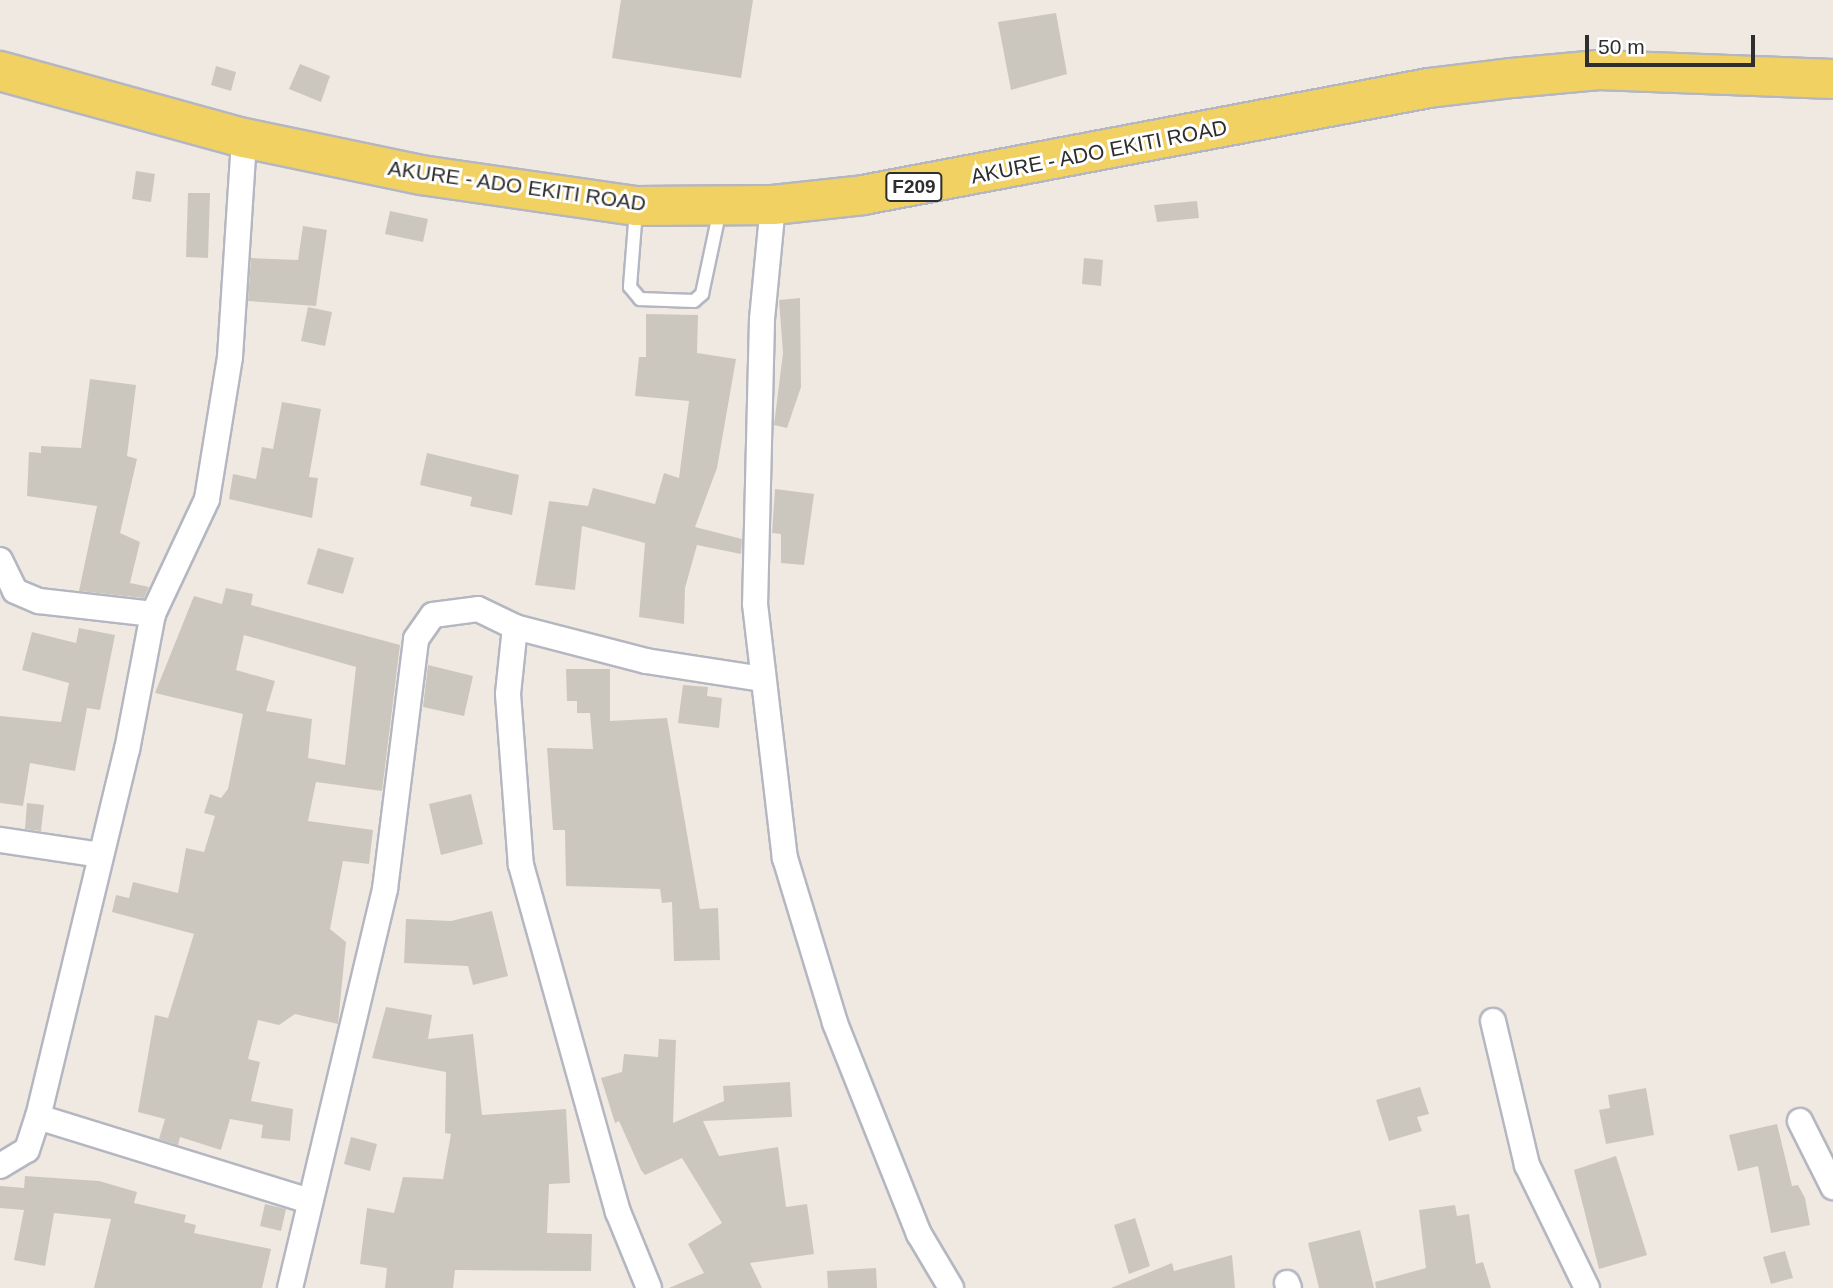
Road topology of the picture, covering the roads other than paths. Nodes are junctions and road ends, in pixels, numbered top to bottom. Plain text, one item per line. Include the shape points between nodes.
1 (0, 71) edge
2 (1833, 79) edge
3 (244, 138) junction
4 (773, 205) junction
5 (636, 206) junction
6 (721, 206) junction
7 (2, 568) edge
8 (0, 604) edge
9 (153, 614) junction
10 (515, 627) junction
11 (762, 679) junction
12 (0, 840) edge
13 (100, 855) junction
14 (1493, 1021) dead end
15 (38, 1117) junction
16 (1800, 1121) dead end
17 (0, 1166) edge
18 (1833, 1187) edge
19 (310, 1201) junction
20 (290, 1288) edge
21 (649, 1288) edge
22 (951, 1288) edge
23 (1587, 1288) edge

1 - 3 main road, AKURE - ADO EKITI ROAD / F209
2 - 4 main road, AKURE - ADO EKITI ROAD / F209 via 1599,70 1429,88 951,181
3 - 5 main road, AKURE - ADO EKITI ROAD / F209 via 421,175
3 - 9 street via 230,357 208,499
4 - 6 main road, AKURE - ADO EKITI ROAD / F209
4 - 11 street via 762,320 755,541
5 - 6 main road, AKURE - ADO EKITI ROAD / F209
5 - 6 lane via 630,287 640,299 694,300 702,294
7 - 8 street
7 - 9 street via 15,591 40,601
9 - 13 street
10 - 11 street via 646,661
10 - 19 street via 478,609 450,609 433,615 416,639 384,889
10 - 21 street via 508,694 521,865 618,1212
11 - 22 street via 785,858 831,1010 919,1234
12 - 13 street
13 - 15 street
14 - 23 street via 1527,1165
15 - 17 street via 27,1150
15 - 19 street
16 - 18 street
19 - 20 street

